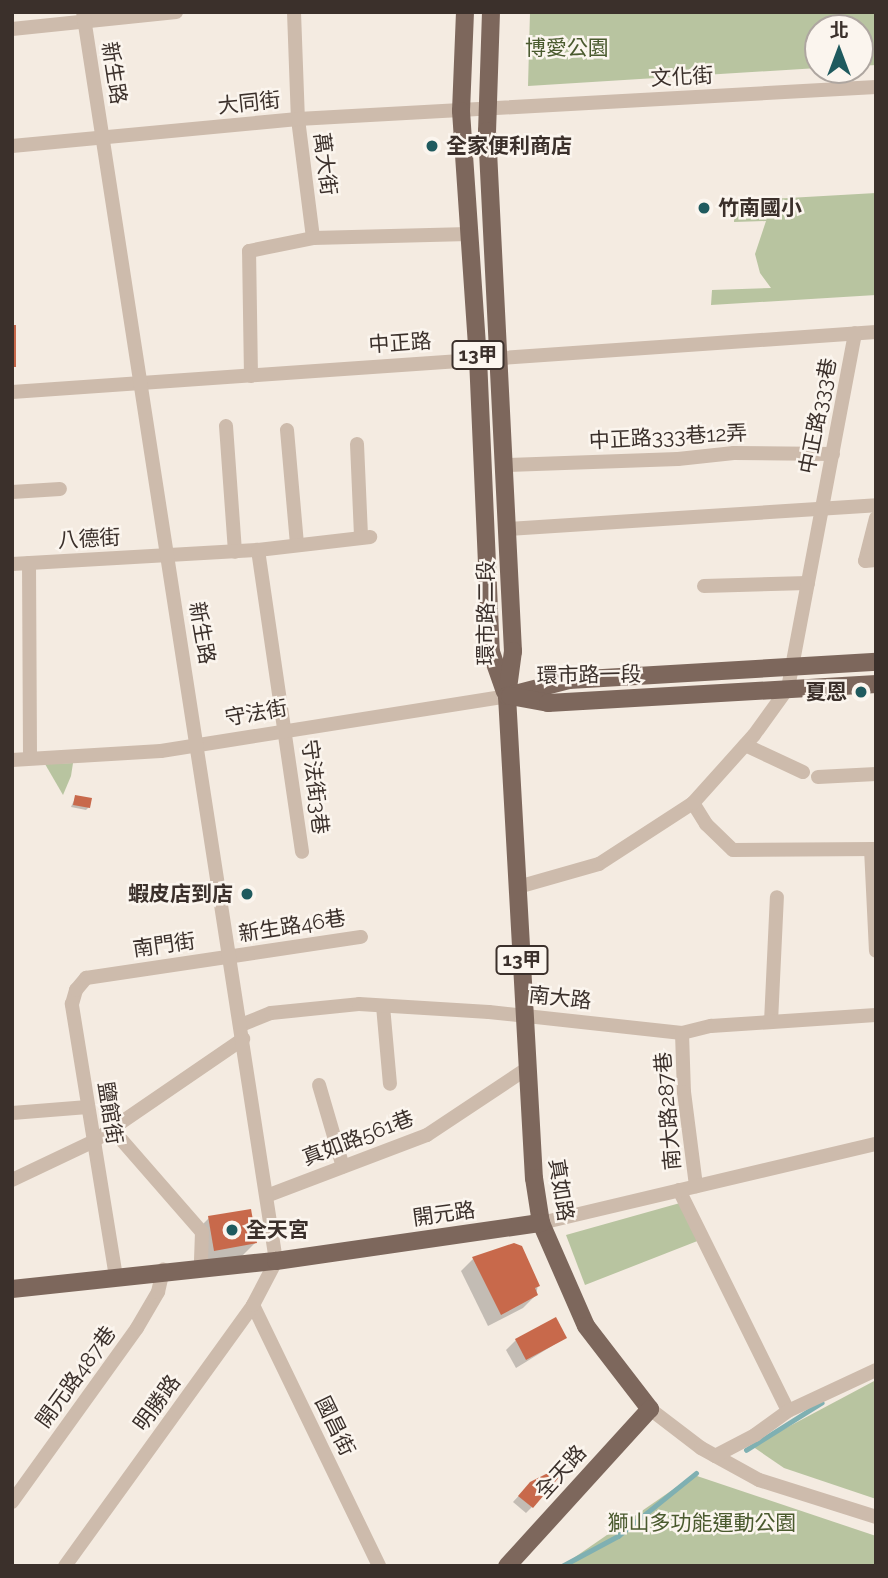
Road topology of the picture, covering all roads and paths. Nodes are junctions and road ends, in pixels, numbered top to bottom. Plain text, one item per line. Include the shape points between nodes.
1 (176, 12) edge
2 (294, 12) edge
3 (465, 12) edge
4 (491, 12) edge
5 (84, 17) edge
6 (12, 29) edge
7 (876, 87) edge
8 (490, 109) junction
9 (461, 111) junction
10 (298, 119) junction
11 (103, 138) junction
12 (12, 146) edge
13 (470, 234) junction
14 (313, 237) junction
15 (855, 332) junction
16 (876, 332) edge
17 (487, 358) junction
18 (251, 376) junction
19 (142, 384) junction
20 (12, 393) edge
21 (226, 426) dead end
22 (287, 430) dead end
23 (358, 444) dead end
24 (832, 454) junction
25 (505, 465) junction
26 (60, 489) dead end
27 (12, 492) edge
28 (876, 505) edge
29 (822, 508) junction
30 (876, 517) edge
31 (508, 529) junction
32 (297, 545) junction
33 (258, 550) junction
34 (235, 552) junction
35 (168, 556) junction
36 (876, 560) edge
37 (29, 563) junction
38 (12, 564) edge
39 (807, 583) junction
40 (704, 586) dead end
41 (876, 662) edge
42 (791, 666) junction
43 (876, 684) edge
44 (788, 688) junction
45 (507, 696) junction
46 (286, 728) junction
47 (200, 744) junction
48 (745, 745) junction
49 (30, 758) junction
50 (12, 760) edge
51 (803, 772) dead end
52 (876, 774) edge
53 (818, 777) dead end
54 (693, 803) junction
55 (873, 849) edge
56 (302, 852) dead end
57 (518, 887) junction
58 (777, 897) dead end
59 (361, 937) dead end
60 (876, 951) edge
61 (230, 957) junction
62 (105, 975) joint
63 (383, 1006) junction
64 (876, 1015) edge
65 (525, 1016) junction
66 (771, 1021) junction
67 (242, 1032) junction
68 (682, 1033) junction
69 (528, 1068) junction
70 (390, 1084) dead end
71 (318, 1085) dead end
72 (88, 1107) junction
73 (12, 1113) edge
74 (112, 1129) junction
75 (94, 1141) junction
76 (876, 1144) edge
77 (343, 1167) junction
78 (12, 1180) edge
79 (696, 1186) junction
80 (679, 1190) junction
81 (269, 1195) junction
82 (541, 1223) junction
83 (276, 1261) junction
84 (201, 1267) junction
85 (163, 1270) junction
86 (116, 1277) junction
87 (12, 1289) edge
88 (253, 1305) junction
89 (876, 1370) edge
90 (650, 1409) junction
91 (788, 1411) junction
92 (715, 1456) junction
93 (12, 1502) edge
94 (876, 1517) edge
95 (65, 1566) edge
96 (379, 1566) edge
97 (507, 1566) edge

1 - 5 street
2 - 10 street, 萬大街
3 - 9 main road, 環市路二段 / 13甲
4 - 8 main road, 環市路二段 / 13甲
5 - 6 street
5 - 11 street, 新生路
7 - 8 street, 文化街
8 - 9 street, 大同街
8 - 17 main road, 環市路二段 / 13甲
9 - 10 street, 大同街
9 - 13 main road, 環市路二段 / 13甲
10 - 11 street, 大同街
10 - 14 street, 萬大街
11 - 12 street, 大同街
11 - 19 street, 新生路
13 - 14 street
13 - 17 main road, 環市路二段 / 13甲
14 - 18 street via 249,251
15 - 16 street, 中正路
15 - 17 street, 中正路
15 - 24 street, 中正路333巷
17 - 18 street, 中正路
17 - 25 main road, 環市路二段 / 13甲
17 - 45 main road, 環市路二段 / 13甲 via 491,652
18 - 19 street, 中正路
19 - 20 street, 中正路
19 - 35 street, 新生路
21 - 34 street
22 - 32 street
23 - 32 street, 八德街 via 365,537
24 - 25 street, 中正路333巷12弄 via 734,453 678,460
24 - 29 street, 中正路333巷
25 - 31 main road, 環市路二段 / 13甲
26 - 27 street
28 - 29 street
29 - 31 street
29 - 39 street, 中正路333巷
30 - 36 street via 865,561
31 - 45 main road, 環市路二段 / 13甲 via 513,651
32 - 33 street, 八德街
33 - 34 street, 八德街
33 - 46 street, 守法街3巷
34 - 35 street, 八德街
35 - 37 street, 八德街
35 - 47 street, 新生路
37 - 38 street, 八德街
37 - 49 street
39 - 40 street
39 - 42 street, 中正路333巷
41 - 42 main road, 環市路一段
42 - 44 street, 中正路333巷
42 - 45 main road, 環市路一段 via 569,680
43 - 44 main road, 環市路一段
44 - 45 main road, 環市路一段 via 548,703
44 - 48 street
45 - 46 street, 守法街
45 - 57 main road, 真如路 / 13甲
46 - 47 street, 守法街
46 - 56 street, 守法街3巷
47 - 49 street, 守法街 via 161,751
47 - 61 street, 新生路
48 - 51 street
48 - 54 street
49 - 50 street, 守法街
52 - 53 street
54 - 55 street via 706,824 733,850
54 - 57 street via 599,864
55 - 60 street
57 - 65 main road, 真如路 / 13甲
58 - 66 street
59 - 61 street, 新生路46巷
61 - 62 street, 南門街
61 - 67 street, 新生路
62 - 72 street, 鹽館街 via 86,978 72,1004
63 - 65 street, 南大路
63 - 67 street, 南大路 via 285,1011
63 - 70 street
64 - 66 street, 南大路
65 - 68 street, 南大路
65 - 69 main road, 真如路 / 13甲
66 - 68 street, 南大路
67 - 74 street, 南大路
67 - 81 street, 新生路
68 - 79 street, 南大路287巷
69 - 77 street, 真如路561巷 via 427,1135
69 - 82 main road, 真如路 / 13甲
71 - 77 street
72 - 73 street
72 - 75 street, 鹽館街
74 - 75 street, 南大路
74 - 84 street via 202,1232
75 - 78 street, 南大路
75 - 86 street, 鹽館街
76 - 79 street, 開元路
77 - 81 street, 真如路561巷
79 - 80 street, 開元路
80 - 82 street, 開元路
80 - 91 street
81 - 83 street, 新生路
82 - 83 main road, 開元路
82 - 90 main road, 真如路 / 13甲 via 586,1326
83 - 84 main road, 開元路
83 - 88 street, 明勝路
84 - 85 main road, 開元路
85 - 86 main road, 開元路
85 - 93 street, 開元路487巷 via 158,1292 137,1328
86 - 87 main road, 開元路
88 - 95 street, 明勝路
88 - 96 street, 國昌街
89 - 91 street
90 - 92 street, 真如路
90 - 97 main road, 全天路
91 - 92 street
92 - 94 street, 真如路 via 759,1480

